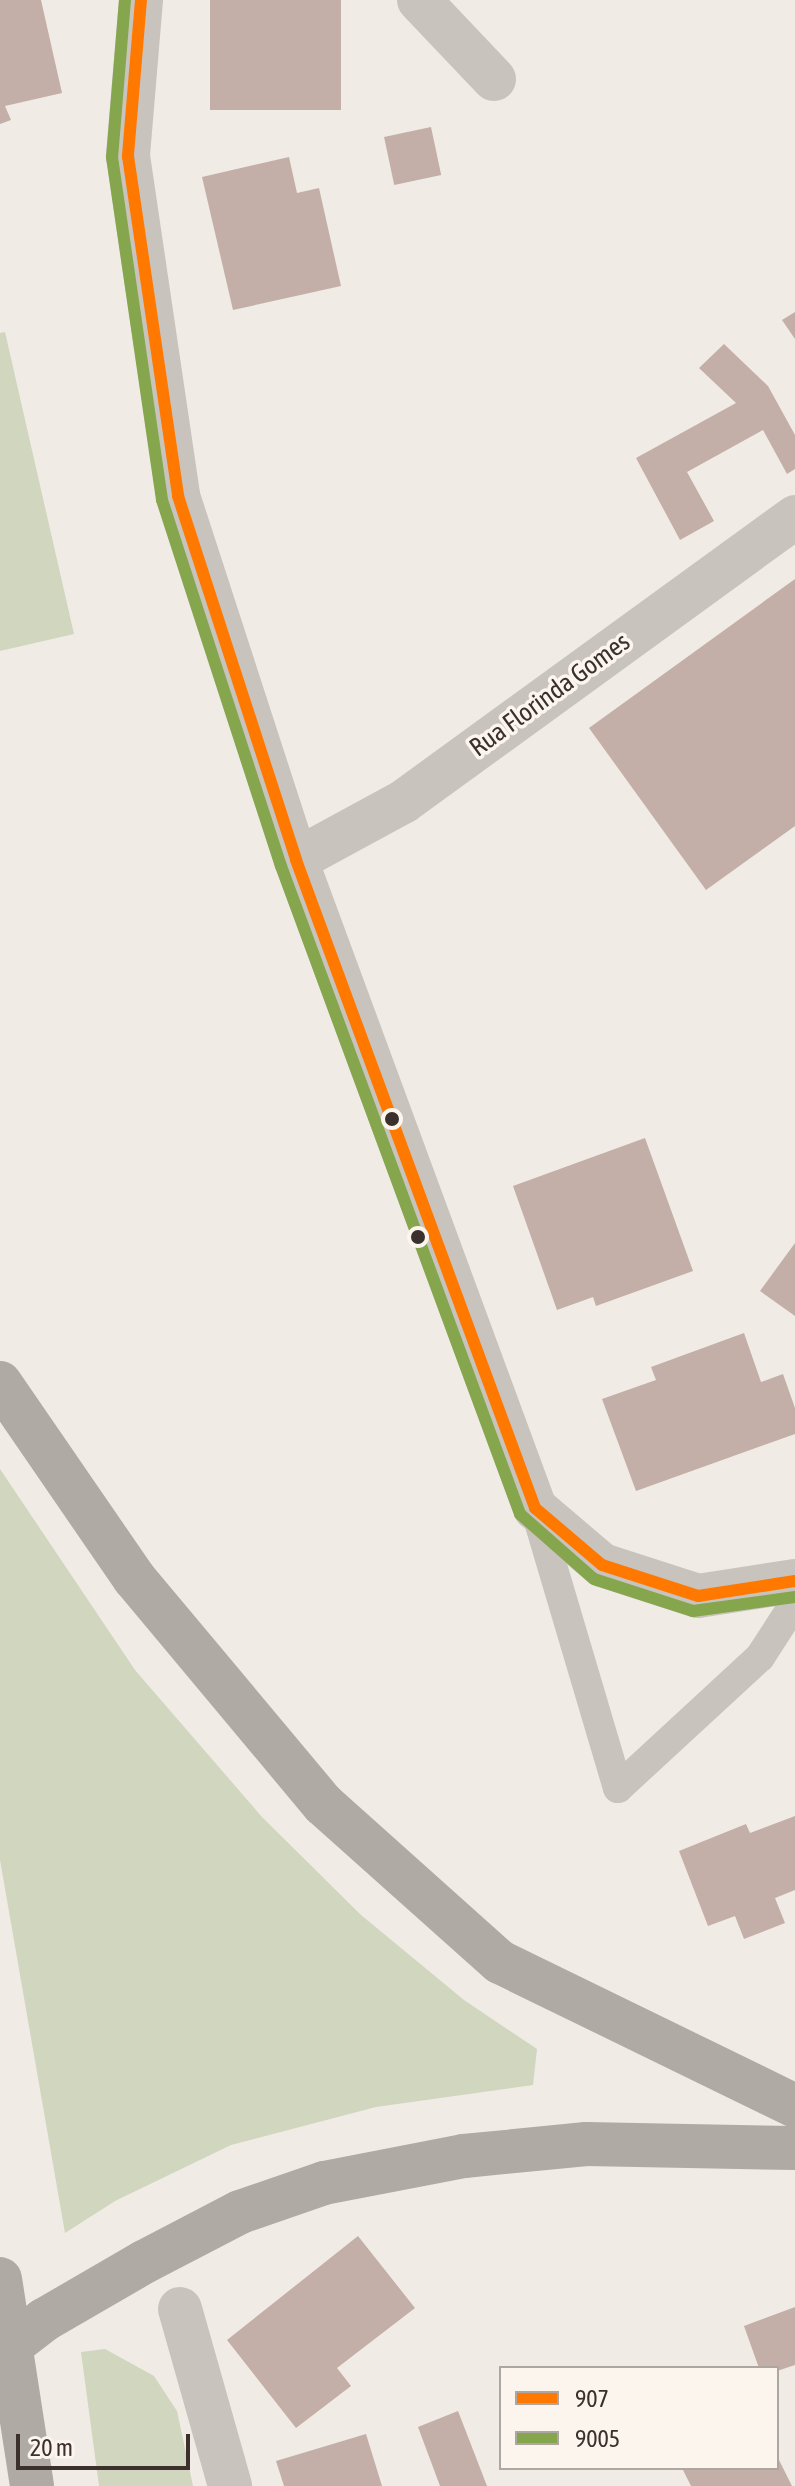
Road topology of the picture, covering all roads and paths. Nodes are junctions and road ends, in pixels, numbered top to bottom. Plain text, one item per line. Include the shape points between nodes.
1 (141, 0) edge
2 (419, 0) edge
3 (494, 79) dead end
4 (795, 517) edge
5 (296, 860) junction
6 (0, 1383) edge
7 (535, 1508) junction
8 (795, 1581) edge
9 (795, 1603) edge
10 (795, 2106) edge
11 (795, 2148) edge
12 (0, 2279) edge
13 (180, 2309) dead end
14 (0, 2354) edge
15 (32, 2486) edge
16 (230, 2486) edge

1 - 5 street via 128,156 178,496
2 - 3 street
4 - 5 street, Rua Florinda Gomes via 403,802
5 - 7 street
6 - 10 highway via 134,1578 323,1804 500,1962
7 - 8 street via 602,1565 698,1596
7 - 9 lane via 618,1788 760,1657
11 - 14 highway via 586,2144 464,2156 324,2183 240,2212 144,2262 44,2320
12 - 15 highway
13 - 16 street

